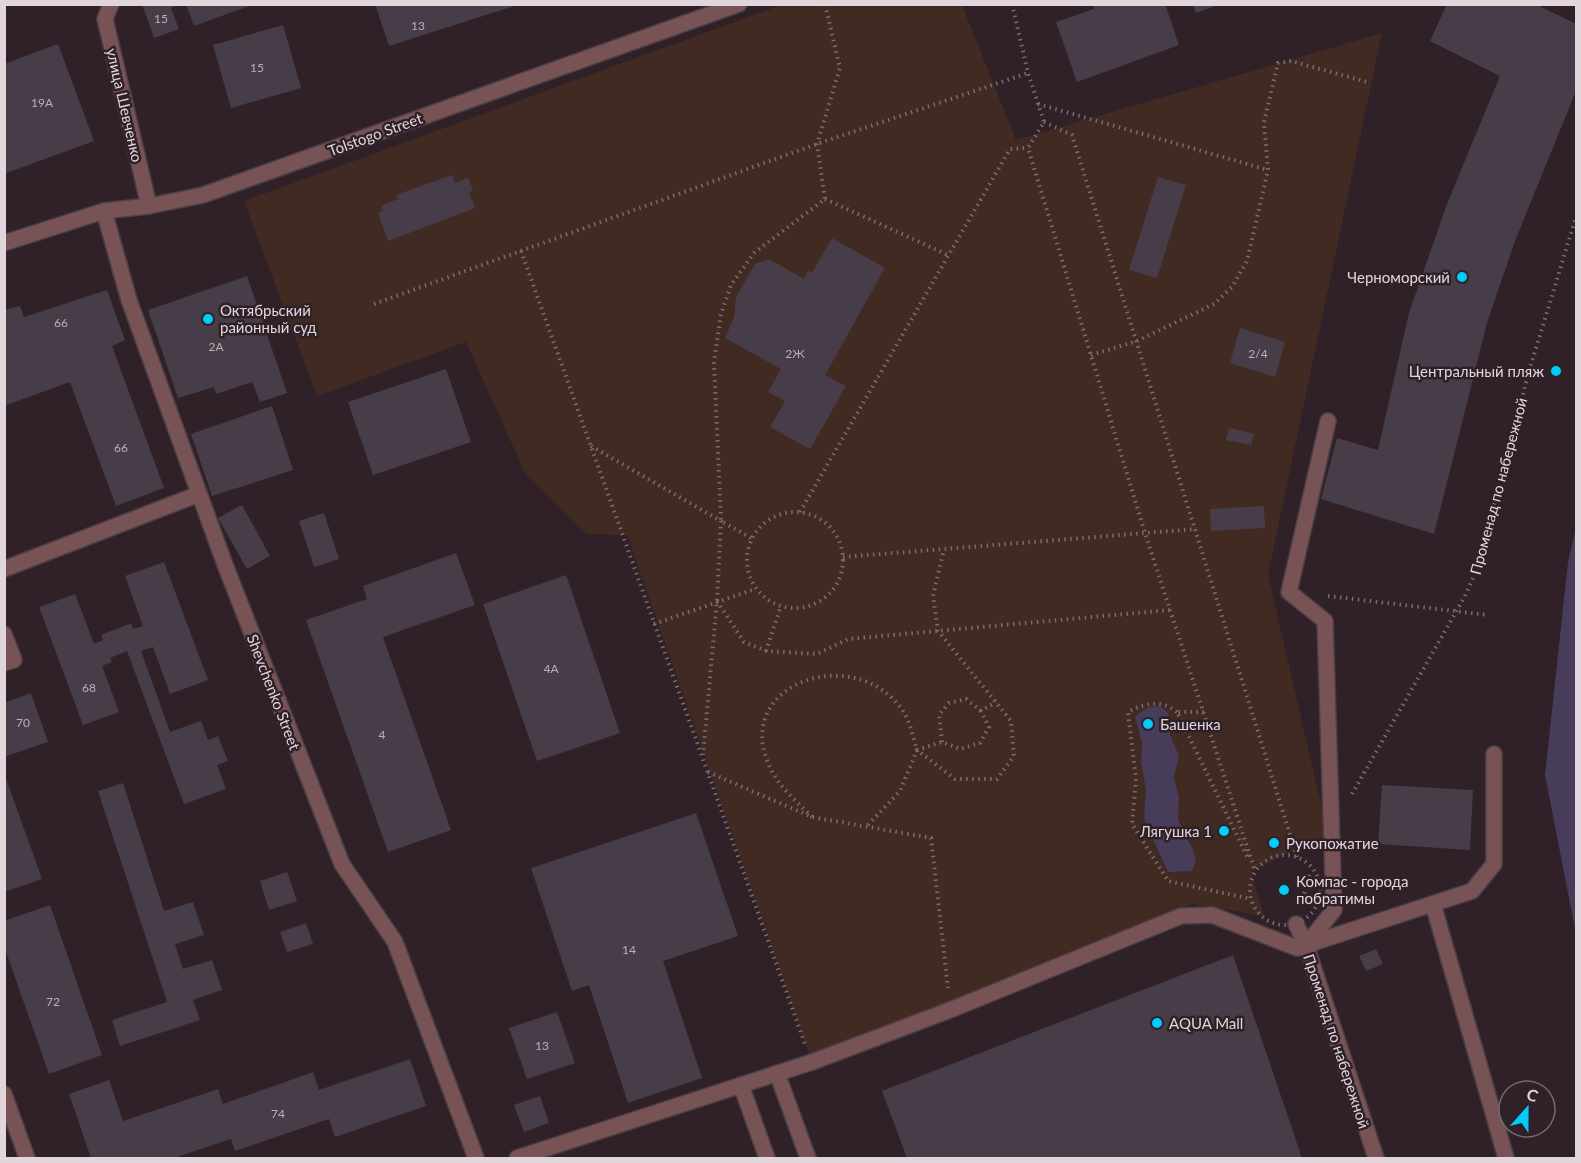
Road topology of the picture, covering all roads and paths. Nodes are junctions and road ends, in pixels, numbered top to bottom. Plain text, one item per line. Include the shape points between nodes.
1 (111, 4) edge
2 (739, 4) edge
3 (825, 4) edge
4 (1012, 4) edge
5 (1028, 73) junction
6 (1367, 82) dead end
7 (1038, 104) junction
8 (1044, 122) junction
9 (816, 144) junction
10 (1028, 148) junction
11 (1268, 170) junction
12 (825, 199) junction
13 (149, 206) junction
14 (104, 211) junction
15 (1576, 217) edge
16 (4, 243) edge
17 (521, 251) junction
18 (948, 255) junction
19 (374, 304) dead end
20 (1137, 341) junction
21 (1091, 355) junction
22 (1328, 421) dead end
23 (590, 445) junction
24 (199, 494) junction
25 (800, 512) junction
26 (721, 521) junction
27 (1196, 529) junction
28 (1145, 533) junction
29 (751, 538) junction
30 (944, 549) junction
31 (843, 557) junction
32 (4, 569) edge
33 (756, 589) junction
34 (1324, 596) dead end
35 (717, 601) junction
36 (781, 606) junction
37 (1170, 610) junction
38 (1488, 615) dead end
39 (654, 624) junction
40 (938, 632) junction
41 (4, 634) edge
42 (766, 651) junction
43 (4, 663) edge
44 (996, 702) junction
45 (981, 711) junction
46 (1177, 712) junction
47 (1204, 712) junction
48 (942, 742) junction
49 (917, 750) junction
50 (1494, 754) dead end
51 (702, 758) junction
52 (707, 771) junction
53 (1347, 803) dead end
54 (812, 817) junction
55 (868, 825) junction
56 (1297, 858) junction
57 (1312, 865) junction
58 (1251, 899) junction
59 (1433, 904) junction
60 (1296, 924) junction
61 (1306, 945) junction
62 (950, 1010) junction
63 (812, 1062) junction
64 (777, 1073) junction
65 (741, 1085) junction
66 (4, 1094) edge
67 (27, 1158) edge
68 (476, 1158) edge
69 (517, 1158) edge
70 (767, 1158) edge
71 (808, 1158) edge
72 (1376, 1158) edge
73 (1506, 1158) edge

1 - 13 street, улица Шевченко via 105,19
2 - 13 street, Tolstogo Street via 203,195
3 - 9 path via 840,68
4 - 5 path
5 - 7 path
5 - 9 path
6 - 11 path via 1291,61 1278,63 1264,122
7 - 8 path
7 - 11 path
8 - 10 path
8 - 20 path via 1072,135
9 - 12 path
9 - 17 path
10 - 18 path via 1010,149
10 - 21 path
11 - 20 path via 1247,261 1232,287 1214,304
12 - 18 path
12 - 26 path via 754,253 730,285 714,362
13 - 14 street, Tolstogo Street
14 - 16 street, Tolstogo Street
14 - 24 street, Shevchenko Street via 129,300
15 - 53 path, Променад по набережной via 1529,371 1478,567
17 - 19 path
17 - 23 path
18 - 25 path
20 - 21 path
20 - 27 path
21 - 28 path
22 - 61 street via 1289,592 1325,621 1334,910
23 - 26 path
23 - 39 path
24 - 32 street
24 - 68 street, Shevchenko Street via 342,864 395,942
25 - 29 path via 772,517
25 - 31 path via 816,516 830,526
26 - 29 path
26 - 35 path
27 - 28 path
27 - 56 path
28 - 30 path
28 - 37 path
29 - 33 path via 746,564
30 - 31 path
30 - 40 path via 933,596
31 - 36 path via 842,572 825,598 812,606
33 - 35 path
33 - 36 path
34 - 38 path
35 - 39 path
35 - 42 path via 744,642
35 - 51 path
36 - 42 path
37 - 40 path
37 - 47 path
39 - 51 path
40 - 42 path via 848,639 817,654
40 - 44 path
41 - 43 street via 14,660
44 - 45 path
44 - 49 path via 1011,721 1014,756 997,779 955,779
45 - 48 path via 989,727 980,743 960,749
45 - 48 path via 966,699 949,703 939,715
46 - 47 path
46 - 47 path via 1255,871
46 - 58 path via 1168,705 1146,702 1128,712 1136,779 1132,824 1168,881
48 - 49 path
49 - 54 path via 904,711 877,686 846,674 814,676 788,689 769,708 762,737 767,760 781,787
49 - 55 path via 900,791
50 - 59 street via 1494,864 1472,891
51 - 52 path
52 - 54 path
52 - 63 path
54 - 55 path
55 - 62 path via 931,838
56 - 57 path
56 - 58 path via 1278,856 1261,865 1251,880
57 - 60 path
57 - 60 path via 1318,876 1319,902 1306,919
58 - 60 path via 1263,918 1284,926
59 - 61 street
59 - 73 street
60 - 61 street, Променад по набережной
61 - 62 street via 1297,948 1212,915 1182,916
61 - 72 street, Променад по набережной
62 - 63 street
63 - 64 street
64 - 65 street
64 - 71 street
65 - 69 street
65 - 70 street
66 - 67 street

